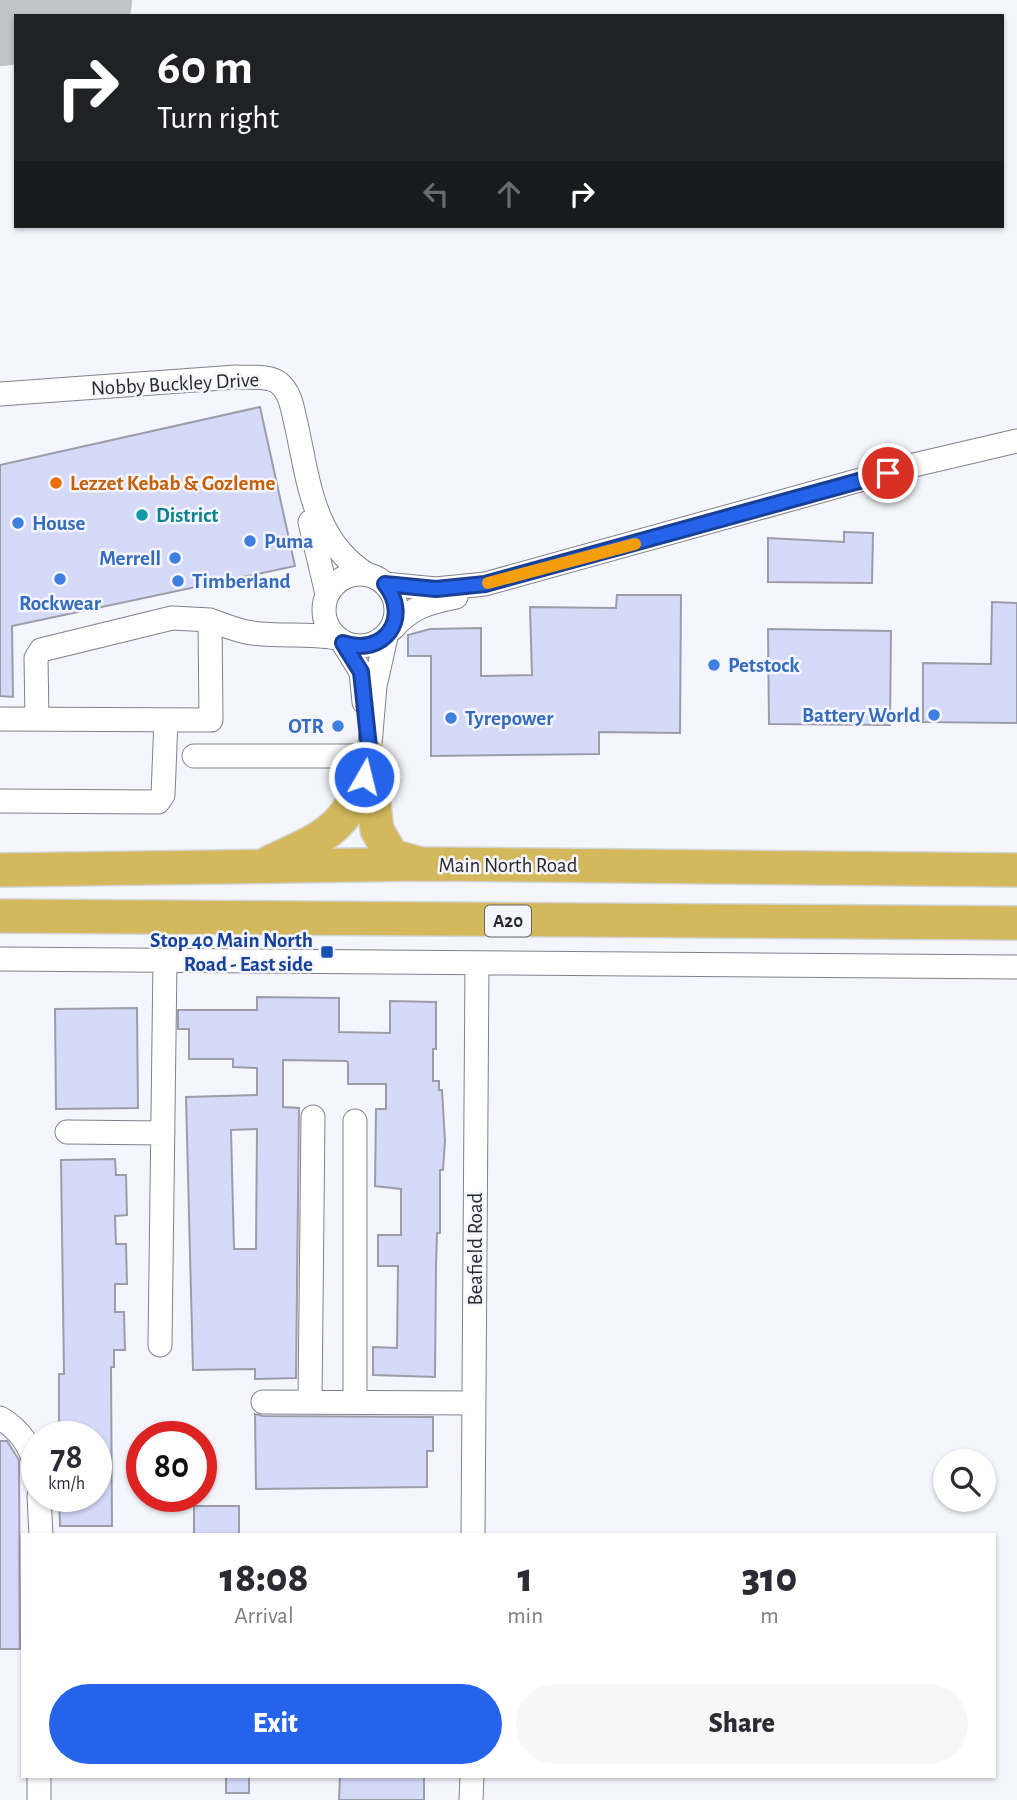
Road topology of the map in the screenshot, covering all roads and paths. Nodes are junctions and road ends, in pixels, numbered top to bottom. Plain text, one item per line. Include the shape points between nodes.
1 (0, 394) edge
2 (1017, 441) edge
3 (310, 491) junction
4 (376, 579) junction
5 (485, 584) junction
6 (326, 598) junction
7 (210, 620) junction
8 (389, 633) junction
9 (266, 634) junction
10 (340, 640) junction
11 (0, 719) edge
12 (37, 719) junction
13 (166, 720) junction
14 (369, 752) junction
15 (194, 756) dead end
16 (0, 801) edge
17 (424, 864) junction
18 (261, 866) junction
19 (0, 870) edge
20 (1017, 870) edge
21 (0, 916) edge
22 (1017, 923) edge
23 (0, 959) edge
24 (164, 960) junction
25 (477, 963) junction
26 (1017, 967) edge
27 (313, 1117) dead end
28 (355, 1121) dead end
29 (67, 1132) dead end
30 (163, 1133) junction
31 (160, 1345) dead end
32 (263, 1402) dead end
33 (310, 1402) junction
34 (355, 1402) junction
35 (474, 1403) junction
36 (0, 1418) edge
37 (21, 1435) edge
38 (40, 1512) edge
39 (41, 1533) edge
40 (473, 1533) edge
41 (39, 1778) edge
42 (471, 1778) edge
43 (38, 1800) edge
44 (471, 1800) edge

1 - 3 street, Nobby Buckley Drive via 236,377 268,379 279,383 290,399
2 - 5 street via 914,465
3 - 4 street, Nobby Buckley Drive via 331,542 354,566
3 - 6 street, Nobby Buckley Drive via 309,517
4 - 5 street via 436,589
4 - 6 street via 348,576 332,586
4 - 8 street via 396,601
5 - 8 street via 458,597 415,608
6 - 9 street via 300,621
6 - 10 street via 325,622
7 - 9 street
7 - 12 street via 172,618 41,650 36,659
7 - 13 street via 211,720
8 - 10 street via 370,646
8 - 14 street via 375,686
9 - 10 street via 300,633
10 - 14 street via 361,672
11 - 12 street
12 - 13 street
13 - 16 street via 163,795 158,802
14 - 15 street
14 - 17 highway via 377,830 392,856
14 - 18 highway via 358,793 343,819 331,831
17 - 18 highway, Main North Road
17 - 20 highway, Main North Road
18 - 19 highway, Main North Road
21 - 22 highway, A20
23 - 24 street
24 - 25 street
24 - 30 street
25 - 26 street
25 - 35 street, Beafield Road
27 - 33 street
28 - 34 street
29 - 30 street
30 - 31 street
32 - 33 street
33 - 34 street
34 - 35 street
35 - 40 street, Beafield Road
36 - 37 street
38 - 39 street
41 - 43 street
42 - 44 street

